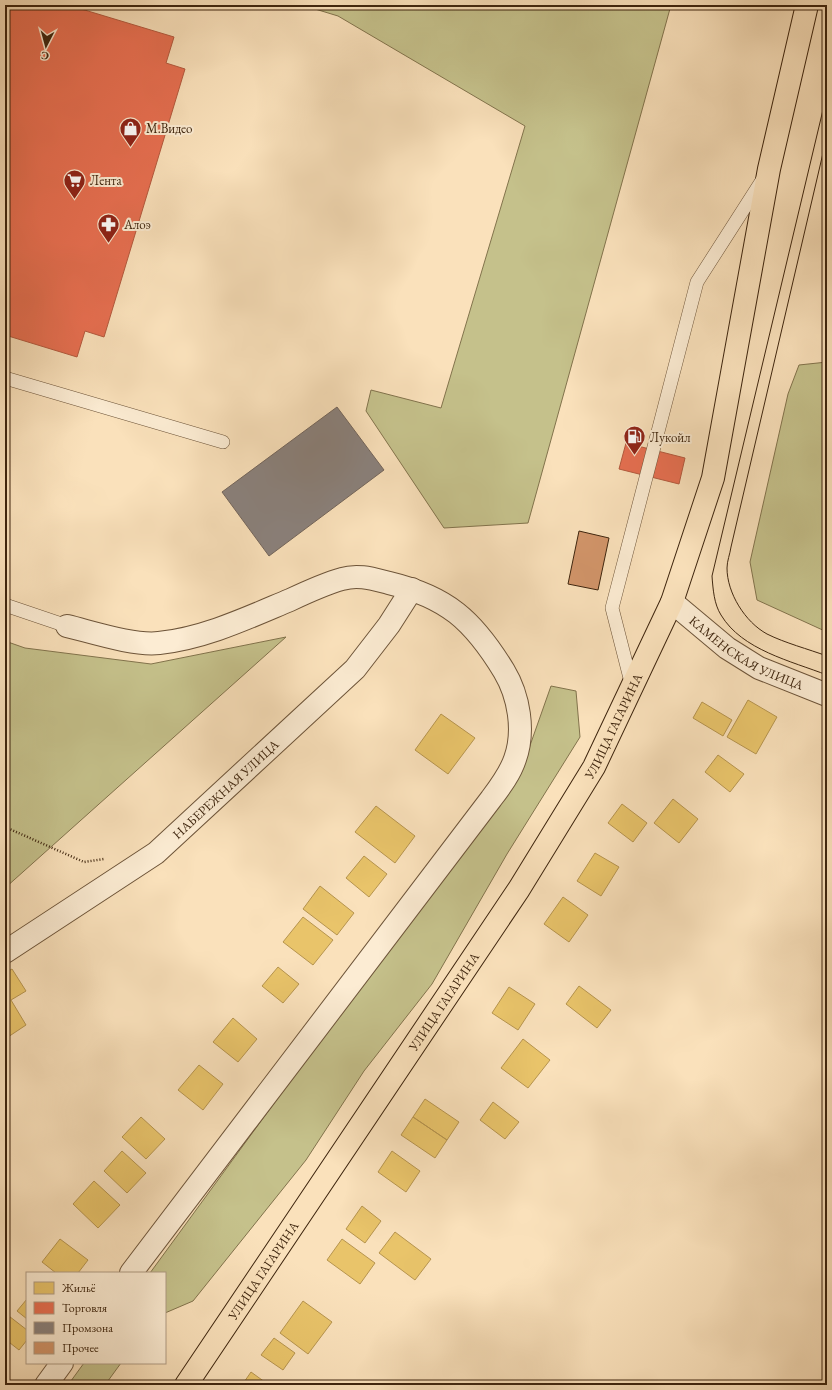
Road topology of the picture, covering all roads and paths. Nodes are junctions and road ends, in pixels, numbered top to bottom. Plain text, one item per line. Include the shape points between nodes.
1 (807, 5) edge
2 (769, 170) junction
3 (5, 378) edge
4 (223, 442) dead end
5 (412, 589) junction
6 (672, 602) junction
7 (5, 605) edge
8 (67, 626) joint
9 (632, 686) junction
10 (827, 695) edge
11 (5, 827) edge
12 (105, 859) dead end
13 (5, 952) edge
14 (132, 1272) edge
15 (61, 1364) edge
16 (46, 1385) edge
17 (186, 1385) edge

1 - 2 main road, УЛИЦА ГАГАРИНА
2 - 6 main road, УЛИЦА ГАГАРИНА via 713,478
2 - 9 lane via 697,282 612,608
3 - 4 lane
5 - 8 street via 365,577 344,578 216,630 157,644 136,642
5 - 13 street, НАБЕРЕЖНАЯ УЛИЦА via 389,625 354,669 156,853
5 - 14 street via 449,606 471,624 494,655 509,681 517,703 519,723 515,758 507,777 491,799
6 - 9 main road, УЛИЦА ГАГАРИНА
6 - 10 street, КАМЕНСКАЯ УЛИЦА via 702,629 759,668
7 - 8 lane
9 - 17 main road, УЛИЦА ГАГАРИНА via 594,767 519,889
11 - 12 path via 84,862
15 - 16 street

